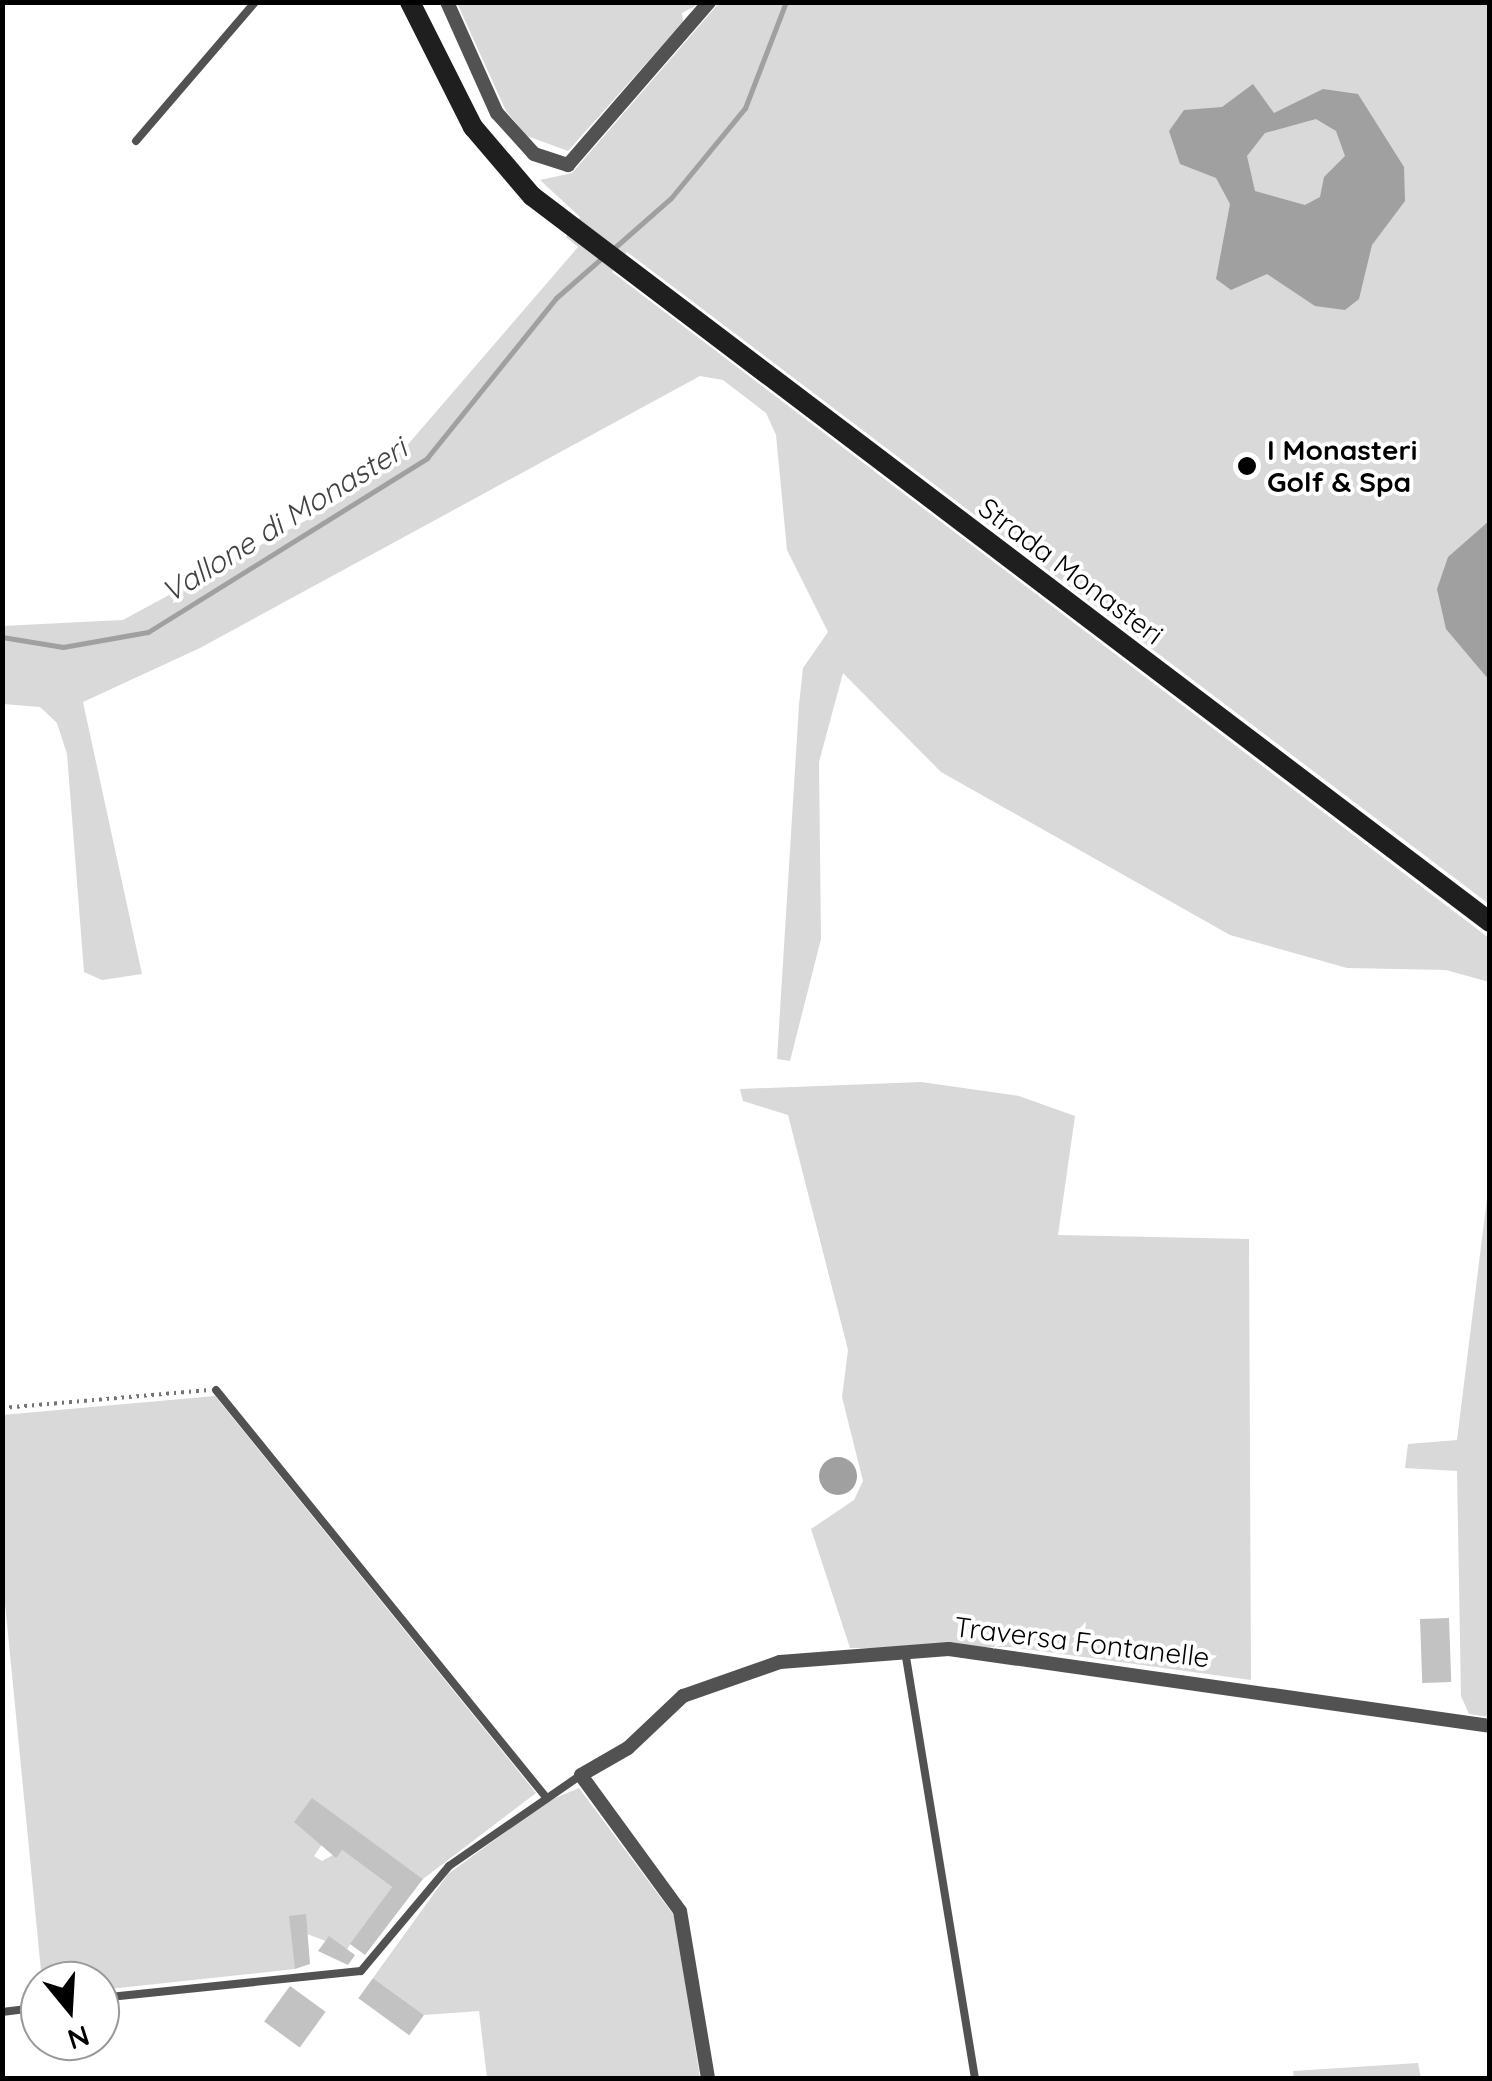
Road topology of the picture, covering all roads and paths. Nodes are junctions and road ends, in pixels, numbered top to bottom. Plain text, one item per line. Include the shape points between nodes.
1 (255, 2) edge
2 (410, 2) edge
3 (447, 2) edge
4 (709, 2) edge
5 (136, 141) dead end
6 (1490, 922) edge
7 (216, 1390) joint
8 (2, 1408) edge
9 (906, 1651) junction
10 (1490, 1726) edge
11 (581, 1776) junction
12 (545, 1796) junction
13 (120, 1996) edge
14 (708, 2078) edge
15 (976, 2078) edge

1 - 5 lane
2 - 6 main road, Strada Monasteri via 472,127 532,196
3 - 4 street via 497,113 534,154 568,165
7 - 8 path
7 - 12 lane
9 - 10 street, Traversa Fontanelle via 1008,1653
9 - 11 street, Traversa Fontanelle via 780,1662 684,1696 628,1748
9 - 15 lane
11 - 12 lane
11 - 14 street via 680,1911
12 - 13 lane via 449,1866 361,1971

